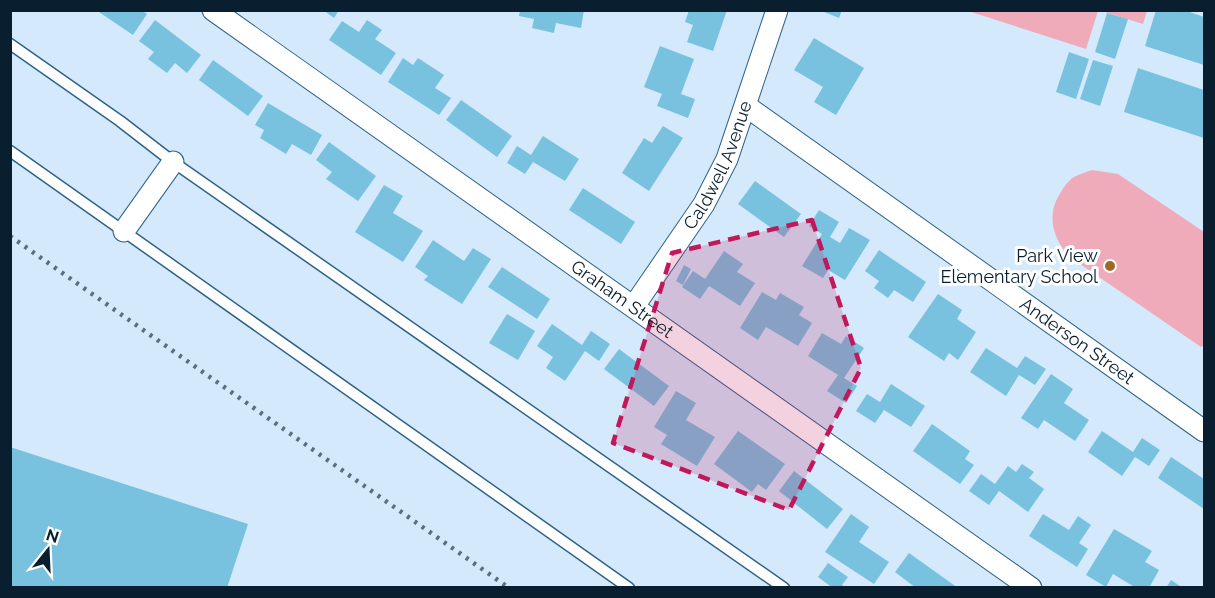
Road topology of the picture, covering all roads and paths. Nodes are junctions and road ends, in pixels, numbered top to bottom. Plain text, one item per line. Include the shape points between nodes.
1 (777, 10) edge
2 (227, 14) edge
3 (10, 44) edge
4 (746, 106) junction
5 (10, 150) edge
6 (173, 162) junction
7 (124, 231) junction
8 (634, 306) junction
9 (1204, 430) edge
10 (629, 588) edge
11 (784, 588) edge
12 (1031, 588) edge

1 - 4 street, Caldwell Avenue
2 - 8 street, Graham Street
3 - 6 lane
4 - 8 street, Caldwell Avenue via 727,159 704,204
4 - 9 street, Anderson Street
5 - 7 lane
6 - 7 street
6 - 11 lane
7 - 10 lane
8 - 12 street, Graham Street

